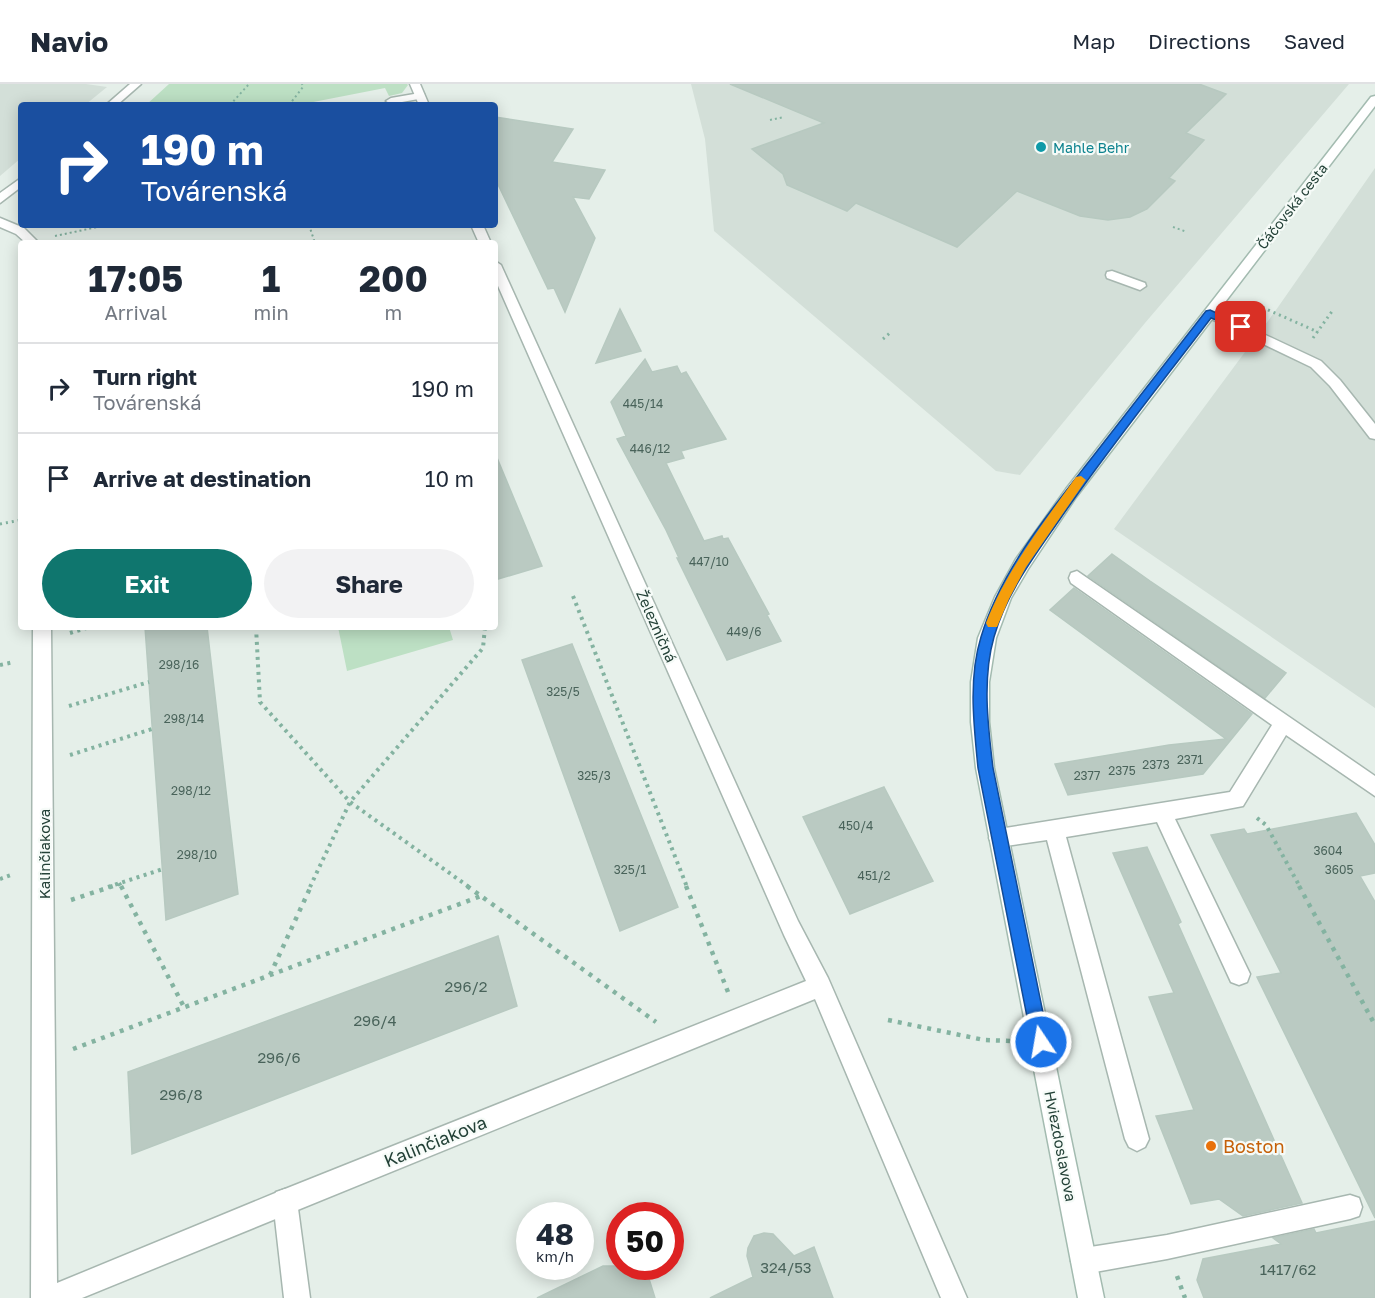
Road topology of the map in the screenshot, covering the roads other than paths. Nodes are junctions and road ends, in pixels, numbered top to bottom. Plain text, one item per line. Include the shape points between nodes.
1 (136, 84) edge
2 (415, 84) edge
3 (1375, 99) edge
4 (422, 100) edge
5 (391, 101) dead end
6 (115, 102) edge
7 (18, 184) edge
8 (0, 199) edge
9 (0, 222) edge
10 (30, 240) edge
11 (498, 272) edge
12 (1112, 275) dead end
13 (1140, 286) dead end
14 (1210, 313) junction
15 (1375, 434) edge
16 (1077, 578) dead end
17 (51, 631) edge
18 (1284, 723) junction
19 (1375, 787) edge
20 (1162, 812) junction
21 (1054, 829) junction
22 (999, 838) junction
23 (1239, 974) dead end
24 (820, 986) junction
25 (1137, 1139) dead end
26 (285, 1201) junction
27 (1350, 1207) dead end
28 (1084, 1261) junction
29 (44, 1298) edge
30 (51, 1298) edge
31 (297, 1298) edge
32 (954, 1298) edge
33 (1091, 1298) edge

1 - 6 street
2 - 4 street
3 - 14 street, Čáčovská cesta
4 - 5 street
7 - 8 street
9 - 10 street
11 - 24 street, Železničná
12 - 13 street
14 - 15 street via 1316,363
14 - 22 street, Hviezdoslavova via 1071,493 1003,597 987,638 980,722
16 - 18 street
17 - 29 street, Kalinčiakova
18 - 19 street
18 - 20 street via 1236,800
20 - 21 street
20 - 23 street
21 - 22 street
21 - 25 street
22 - 28 street, Hviezdoslavova
24 - 26 street, Kalinčiakova
24 - 32 street
26 - 30 street, Kalinčiakova
26 - 31 street
27 - 28 street
28 - 33 street, Hviezdoslavova

